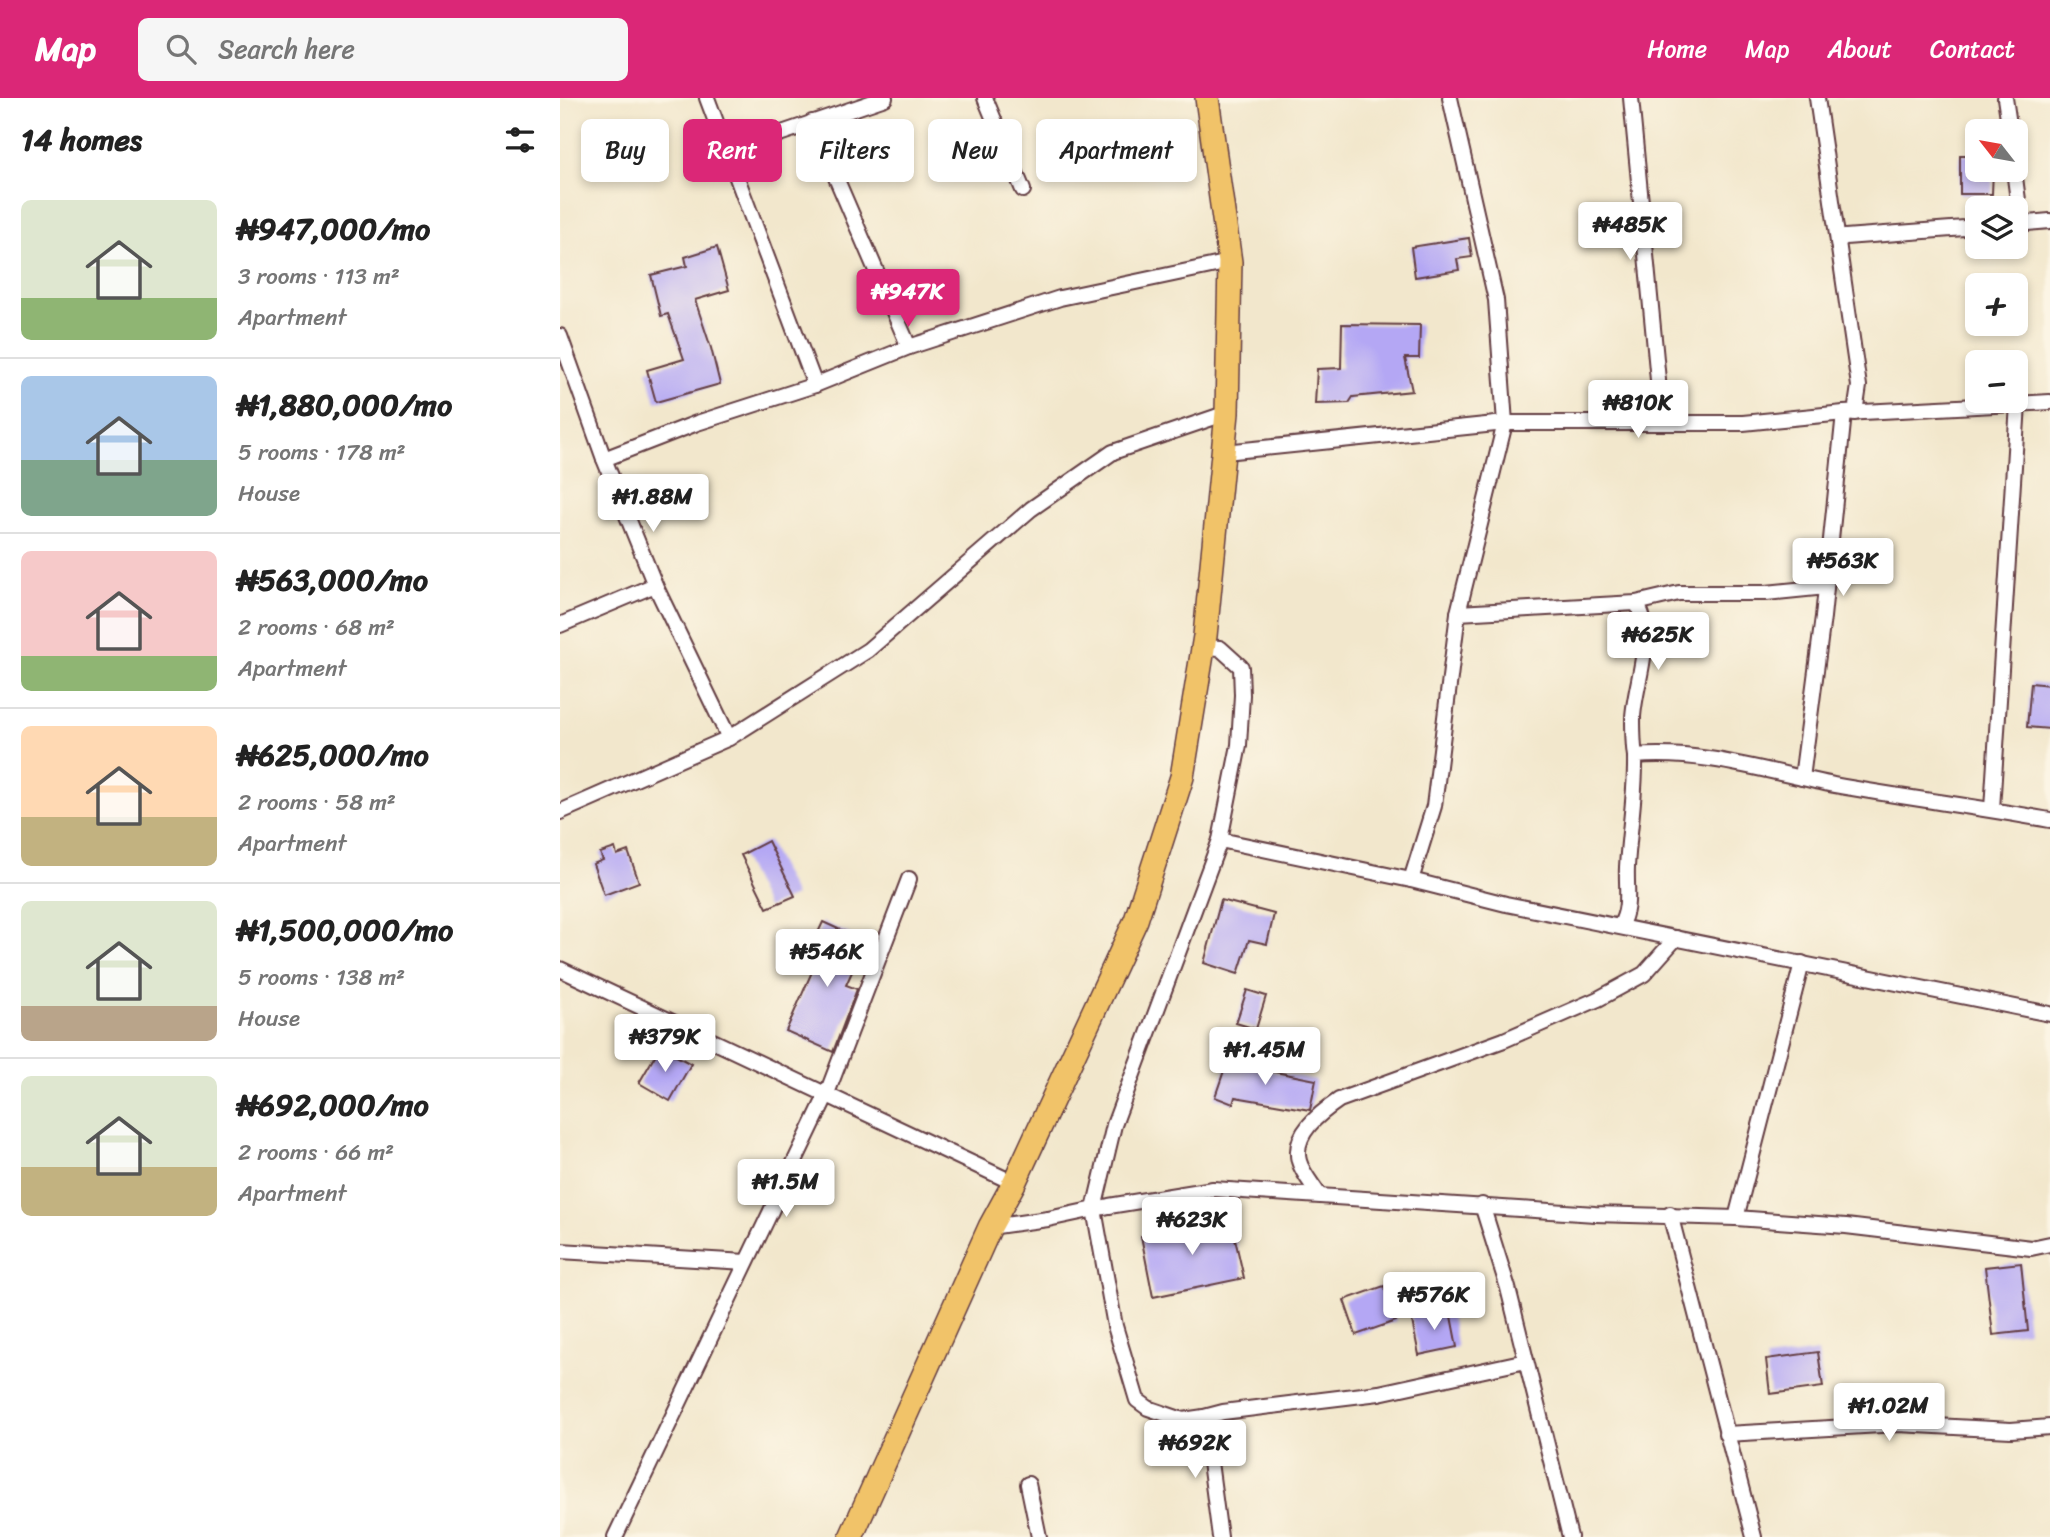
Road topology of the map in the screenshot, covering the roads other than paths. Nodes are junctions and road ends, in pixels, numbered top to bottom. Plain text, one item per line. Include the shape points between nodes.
1 (708, 98) edge
2 (885, 98) edge
3 (985, 98) edge
4 (1207, 98) edge
5 (1450, 98) edge
6 (1631, 98) edge
7 (1817, 98) edge
8 (2006, 98) edge
9 (715, 119) edge
10 (821, 119) edge
11 (2009, 119) edge
12 (737, 182) edge
13 (838, 182) edge
14 (1023, 190) dead end
15 (2050, 221) edge
16 (2028, 222) edge
17 (1965, 228) edge
18 (1838, 241) junction
19 (1230, 262) junction
20 (560, 336) edge
21 (909, 348) junction
22 (815, 385) junction
23 (2050, 402) edge
24 (2028, 403) edge
25 (1965, 407) edge
26 (1227, 413) junction
27 (1850, 413) junction
28 (2017, 413) edge
29 (1662, 422) junction
30 (1506, 423) junction
31 (1225, 452) junction
32 (604, 459) junction
33 (655, 585) junction
34 (1826, 587) junction
35 (1636, 603) junction
36 (1458, 613) junction
37 (560, 625) edge
38 (1203, 647) junction
39 (729, 738) junction
40 (1635, 756) junction
41 (1802, 778) junction
42 (1992, 809) junction
43 (560, 812) edge
44 (2050, 820) edge
45 (1220, 840) junction
46 (909, 879) dead end
47 (1411, 880) junction
48 (1620, 926) junction
49 (1676, 938) junction
50 (1802, 963) junction
51 (560, 969) edge
52 (2050, 1014) edge
53 (826, 1097) junction
54 (1014, 1183) junction
55 (1320, 1195) junction
56 (1482, 1205) junction
57 (1094, 1209) junction
58 (1670, 1214) junction
59 (1736, 1218) junction
60 (990, 1227) junction
61 (2050, 1244) edge
62 (560, 1251) edge
63 (746, 1262) junction
64 (1526, 1362) junction
65 (1204, 1417) junction
66 (2050, 1427) edge
67 (1727, 1434) junction
68 (1028, 1484) dead end
69 (615, 1537) edge
70 (851, 1537) edge
71 (1039, 1537) edge
72 (1220, 1537) edge
73 (1570, 1537) edge
74 (1754, 1537) edge

1 - 9 street
2 - 10 street
3 - 14 street
4 - 19 main road
5 - 30 street via 1496,300
6 - 29 street
7 - 18 street
8 - 11 street
12 - 22 street
13 - 21 street
15 - 16 street
17 - 18 street
18 - 27 street via 1858,386
19 - 21 street via 1060,298
19 - 26 main road
20 - 32 street
21 - 22 street
22 - 32 street
23 - 24 street
25 - 27 street
26 - 31 main road
26 - 39 street via 1113,452 1031,509 868,650
27 - 29 street via 1743,423
27 - 34 street
28 - 42 street
29 - 30 street
30 - 31 street
30 - 36 street
31 - 38 main road
32 - 33 street
33 - 37 street
33 - 39 street
34 - 35 street via 1766,593 1679,593
34 - 41 street
35 - 36 street
35 - 40 street via 1646,633 1633,718
36 - 47 street via 1434,806
38 - 45 street via 1220,648 1241,667 1239,745
38 - 54 main road via 1182,777 1136,920
39 - 43 street
40 - 41 street via 1686,756
40 - 48 street via 1628,908
41 - 42 street
42 - 44 street
45 - 47 street
45 - 57 street via 1114,1125
46 - 53 street
47 - 48 street
48 - 49 street
49 - 50 street
49 - 55 street via 1644,974 1598,999 1504,1040 1339,1100 1315,1116 1299,1147 1299,1161
50 - 52 street
50 - 59 street
51 - 53 street
53 - 54 street
53 - 63 street
54 - 60 main road
55 - 56 street
55 - 57 street via 1213,1189
56 - 58 street via 1595,1214
56 - 64 street
57 - 60 street
57 - 65 street via 1115,1326 1137,1400 1183,1420
58 - 59 street
58 - 67 street
59 - 61 street via 2031,1248
60 - 70 main road
62 - 63 street
63 - 69 street
64 - 65 street via 1379,1393
64 - 73 street
65 - 72 street
66 - 67 street via 2011,1430 1898,1424
67 - 74 street
68 - 71 street

